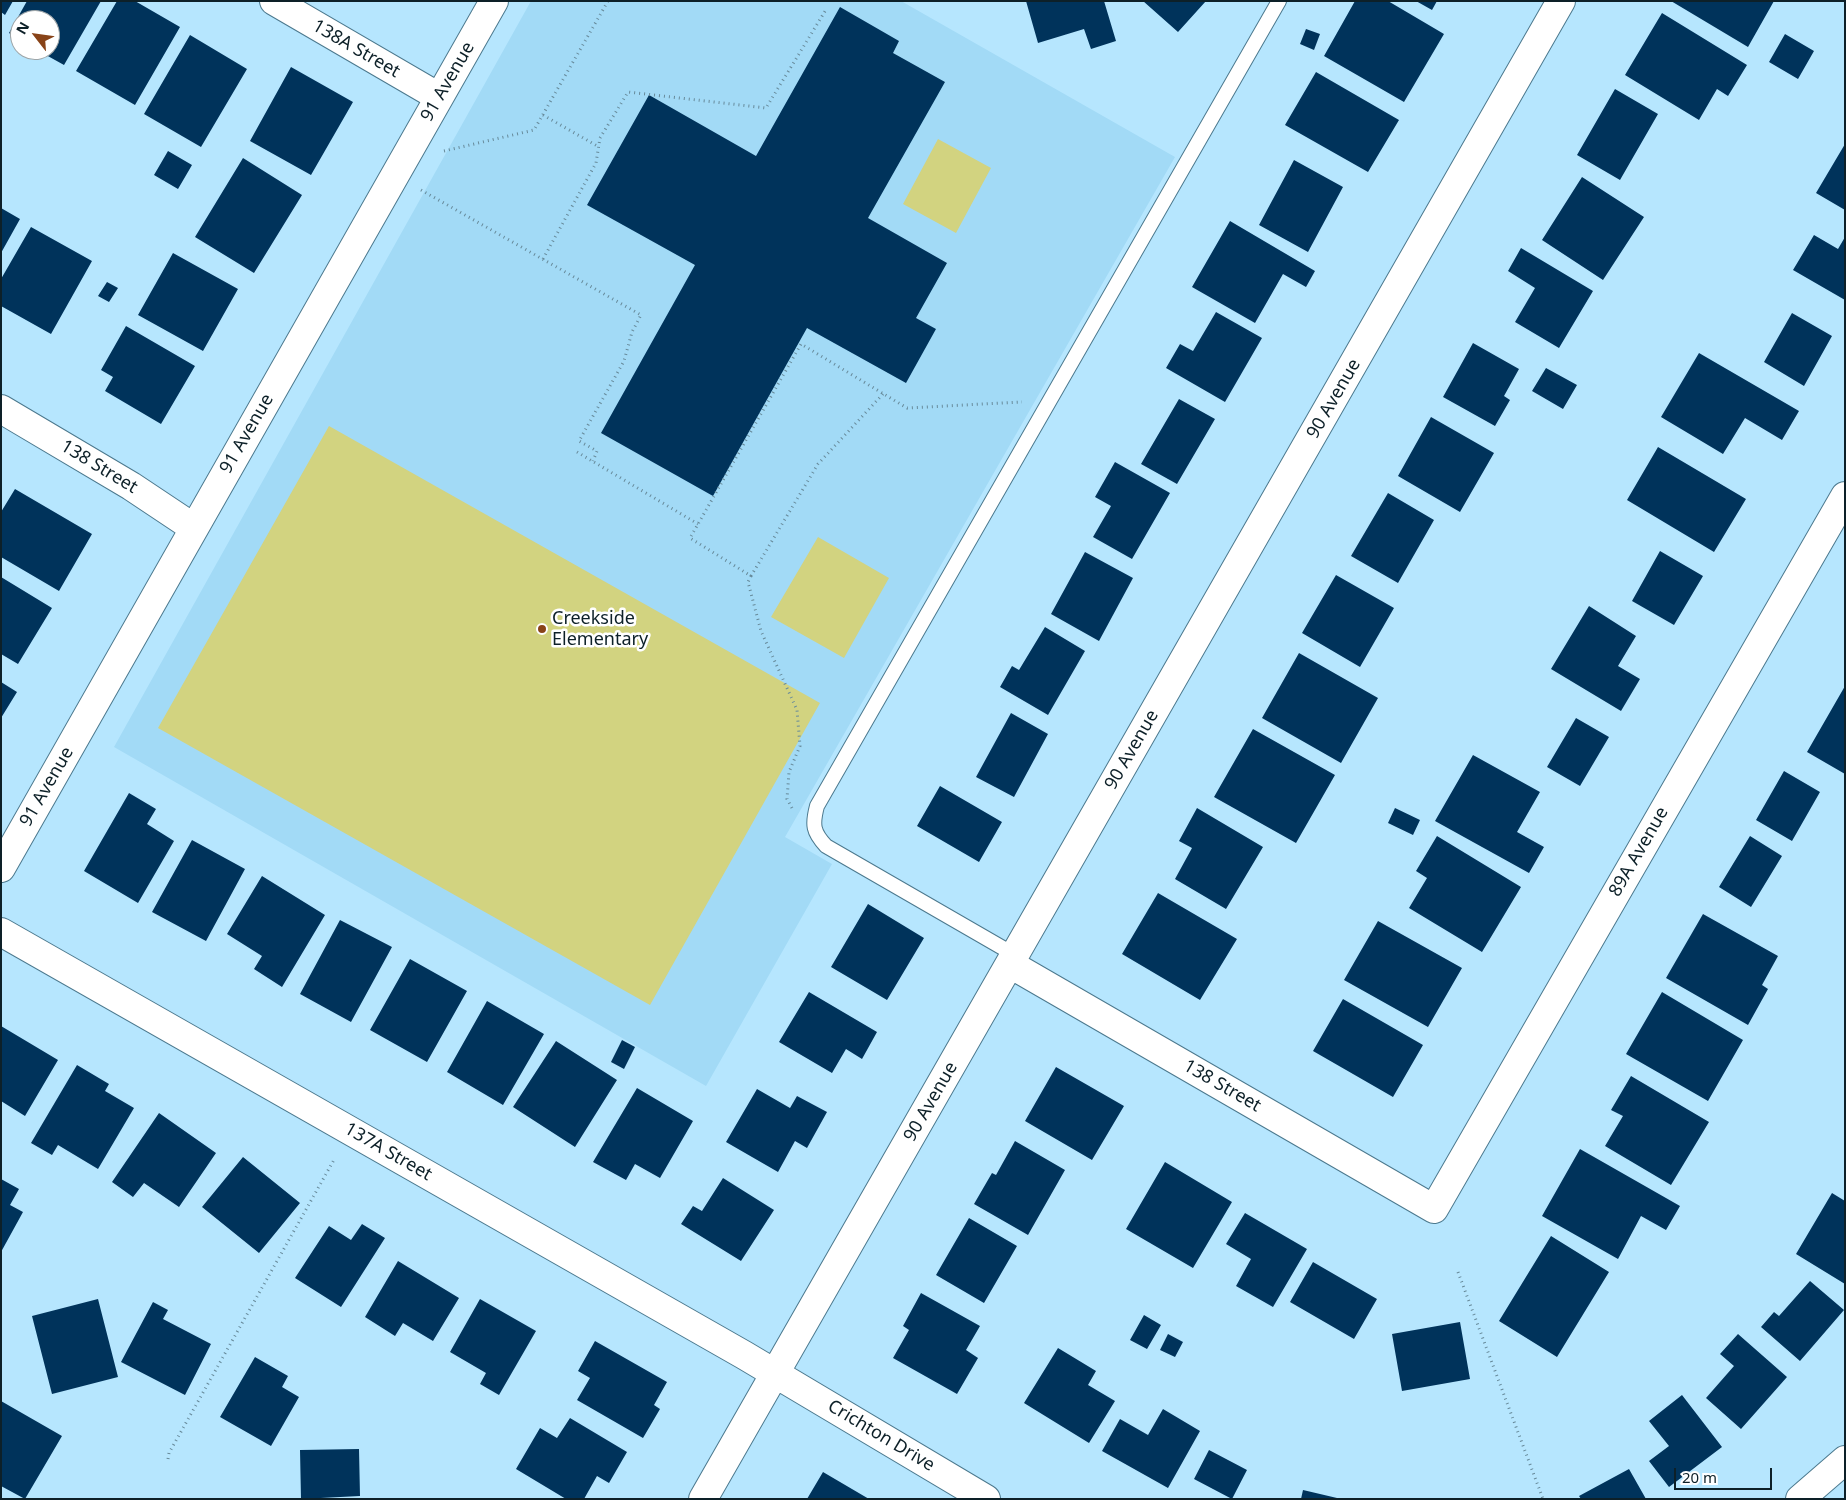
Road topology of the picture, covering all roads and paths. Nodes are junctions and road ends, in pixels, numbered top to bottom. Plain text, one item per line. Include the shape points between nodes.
1 (274, 1) edge
2 (494, 1) edge
3 (608, 1) edge
4 (1279, 1) edge
5 (1561, 1) edge
6 (827, 8) dead end
7 (439, 97) junction
8 (543, 115) junction
9 (599, 147) junction
10 (444, 151) dead end
11 (421, 190) dead end
12 (543, 260) junction
13 (883, 394) junction
14 (1027, 402) dead end
15 (1, 409) edge
16 (577, 452) dead end
17 (592, 461) junction
18 (1845, 496) edge
19 (698, 524) junction
20 (194, 528) junction
21 (751, 576) junction
22 (796, 814) dead end
23 (1, 868) edge
24 (1, 932) edge
25 (1012, 959) junction
26 (337, 1156) dead end
27 (1434, 1209) joint
28 (1458, 1272) dead end
29 (775, 1373) junction
30 (168, 1458) dead end
31 (1845, 1460) edge
32 (703, 1499) edge
33 (986, 1499) edge
34 (1543, 1499) edge
35 (1800, 1499) edge

1 - 7 street, 138A Street
2 - 7 street, 91 Avenue
3 - 8 path
4 - 25 lane via 816,806 813,822 817,837 826,846
5 - 25 street, 90 Avenue
6 - 9 path via 766,108 628,92 600,138
7 - 20 street, 91 Avenue
8 - 9 path
8 - 10 path via 534,130
9 - 12 path via 596,163
11 - 12 path
12 - 17 path via 641,315 632,332 624,361 579,441 597,452
13 - 14 path via 907,408
13 - 19 path via 802,344
13 - 21 path via 818,464
15 - 20 street, 138 Street via 132,486
16 - 17 path
17 - 19 path
18 - 27 street, 89A Avenue
19 - 21 path via 690,538
20 - 23 street, 91 Avenue
21 - 22 path via 748,582 762,631 797,710 800,746 789,772 788,799
24 - 29 street, 137A Street
25 - 27 street, 138 Street
25 - 29 street, 90 Avenue
26 - 30 path
28 - 34 path
29 - 32 street, 90 Avenue
29 - 33 street, Crichton Drive
31 - 35 street

